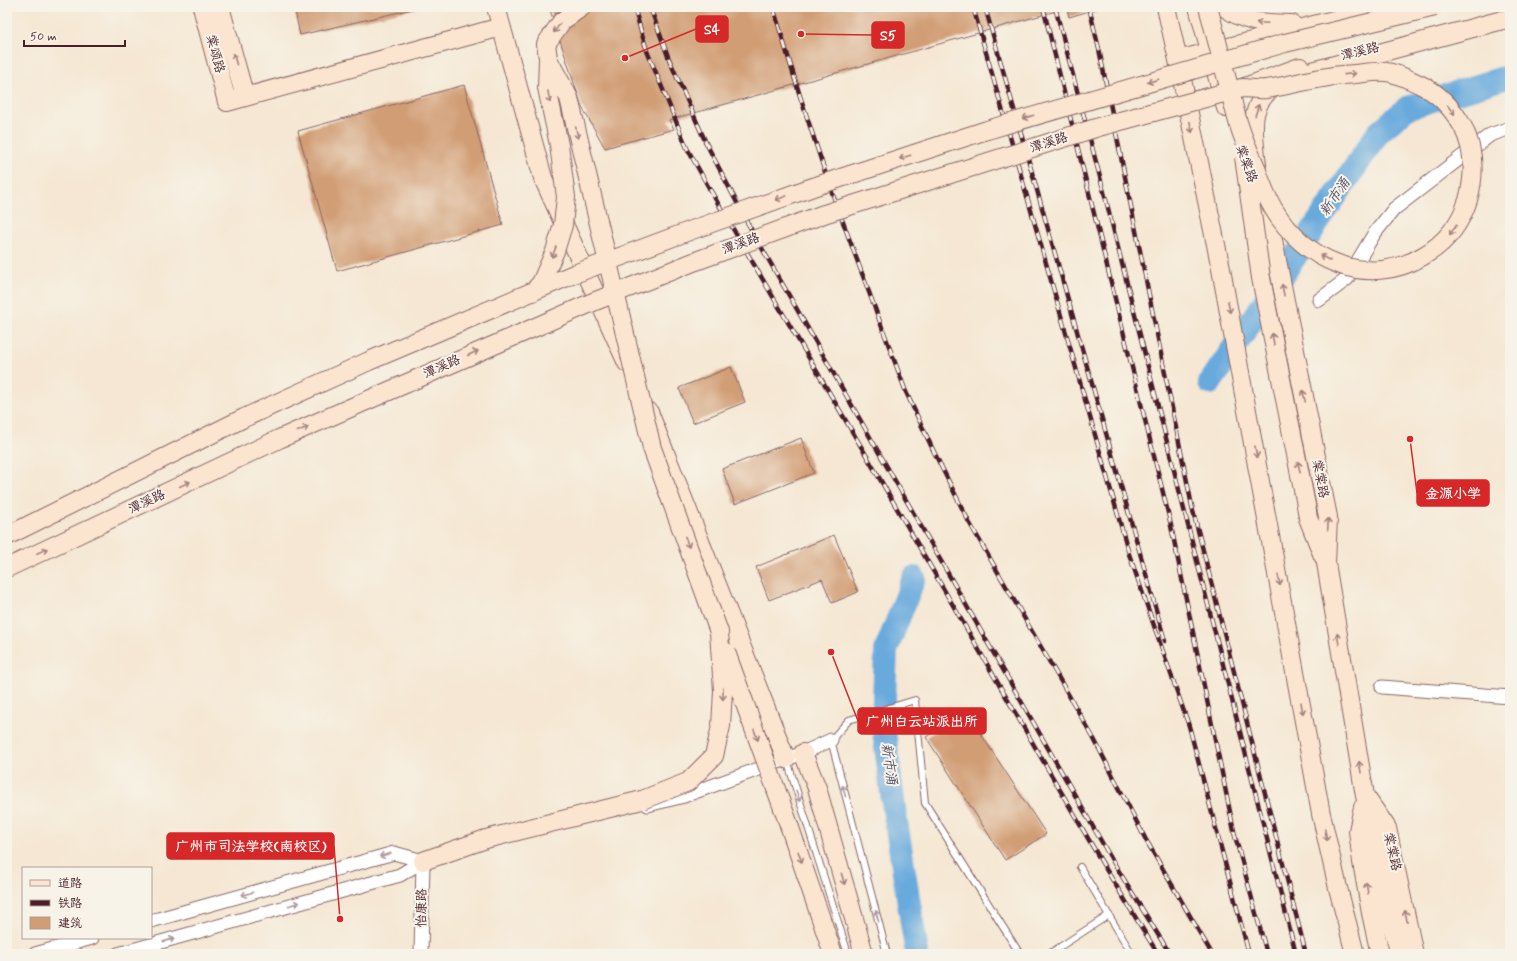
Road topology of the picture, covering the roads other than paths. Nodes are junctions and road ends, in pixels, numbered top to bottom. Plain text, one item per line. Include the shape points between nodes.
1 (202, 7) edge
2 (220, 7) edge
3 (496, 7) edge
4 (582, 7) edge
5 (1166, 7) edge
6 (1198, 7) edge
7 (1208, 7) edge
8 (1224, 7) edge
9 (1384, 7) edge
10 (1435, 7) edge
11 (1510, 14) edge
12 (1510, 18) edge
13 (1315, 24) junction
14 (501, 27) junction
15 (1210, 51) junction
16 (548, 58) junction
17 (1178, 60) junction
18 (1304, 73) junction
19 (1242, 88) junction
20 (245, 97) junction
21 (1222, 97) junction
22 (1187, 107) junction
23 (1240, 128) junction
24 (1510, 128) edge
25 (1260, 204) junction
26 (1319, 300) dead end
27 (7, 536) edge
28 (7, 543) edge
29 (1326, 563) junction
30 (7, 568) edge
31 (719, 632) junction
32 (1382, 687) dead end
33 (1510, 697) edge
34 (831, 740) junction
35 (803, 753) junction
36 (786, 759) junction
37 (1365, 796) junction
38 (423, 861) junction
39 (1080, 867) dead end
40 (1109, 915) junction
41 (152, 921) edge
42 (88, 939) edge
43 (35, 954) edge
44 (118, 954) edge
45 (422, 954) edge
46 (833, 954) edge
47 (848, 954) edge
48 (864, 954) edge
49 (887, 954) edge
50 (1020, 954) edge
51 (1049, 954) edge
52 (1132, 954) edge
53 (1355, 954) edge
54 (1380, 954) edge
55 (1400, 954) edge
56 (1414, 954) edge

1 - 20 street, 棠颂路 via 227,102
20 -> 2 street, 棠颂路
3 - 14 street
4 -> 16 street via 562,21 550,38 546,44
5 - 17 street
6 - 15 street, 棠棠路
7 - 23 street, bridge
13 -> 8 street via 1256,23 1234,15
9 - 13 street
10 -> 27 street, 潭溪路, bridge via 1285,43 987,130 692,230 574,274 369,361 244,418
11 - 19 street, 潭溪路 via 1290,70
12 - 18 street
13 - 15 street
14 - 20 street
14 - 36 street via 543,178 648,409
15 - 17 street
15 - 21 street, 棠棠路
16 -> 28 street, bridge via 547,88 559,145 566,197 563,225 555,250 540,283 528,298 287,408 37,533
16 -> 31 street, bridge via 569,98 652,448
17 - 22 street
18 - 21 street
25 -> 18 street via 1253,128 1255,112 1261,98 1272,88
19 -> 23 street, bridge via 1264,89 1327,77 1387,72 1421,85 1438,95 1449,106 1467,135 1474,173 1471,189 1461,218 1452,233 1423,257 1410,264 1378,271 1340,266 1326,260 1296,239 1274,209
30 -> 19 street, 潭溪路, bridge via 279,439 593,302 696,261 831,212 1102,126
21 - 22 street
21 - 25 street, 棠棠路
22 -> 53 street via 1249,413 1321,814
29 -> 23 street, bridge via 1308,518 1261,278
24 - 26 street via 1490,135 1394,209 1374,234 1347,279
29 -> 25 street, 棠棠路 via 1328,517 1273,240
37 -> 29 street, 棠棠路
31 -> 38 street, bridge via 723,691 721,726 714,756 688,782 642,800 486,839
31 -> 46 street, bridge
32 - 33 street
34 - 35 street
49 -> 34 lane
34 - 50 lane via 849,720 915,700 925,803
35 - 36 street
35 -> 48 street via 817,788
36 - 38 street via 684,796
36 -> 47 lane
54 -> 37 street via 1358,831
37 - 55 street via 1384,897
56 -> 37 street, 棠棠路 via 1387,828
38 -> 41 street via 394,853
44 -> 38 street via 400,875
38 - 45 street, 怡康路
39 - 40 lane
40 - 51 lane
40 - 52 lane
42 - 43 street

